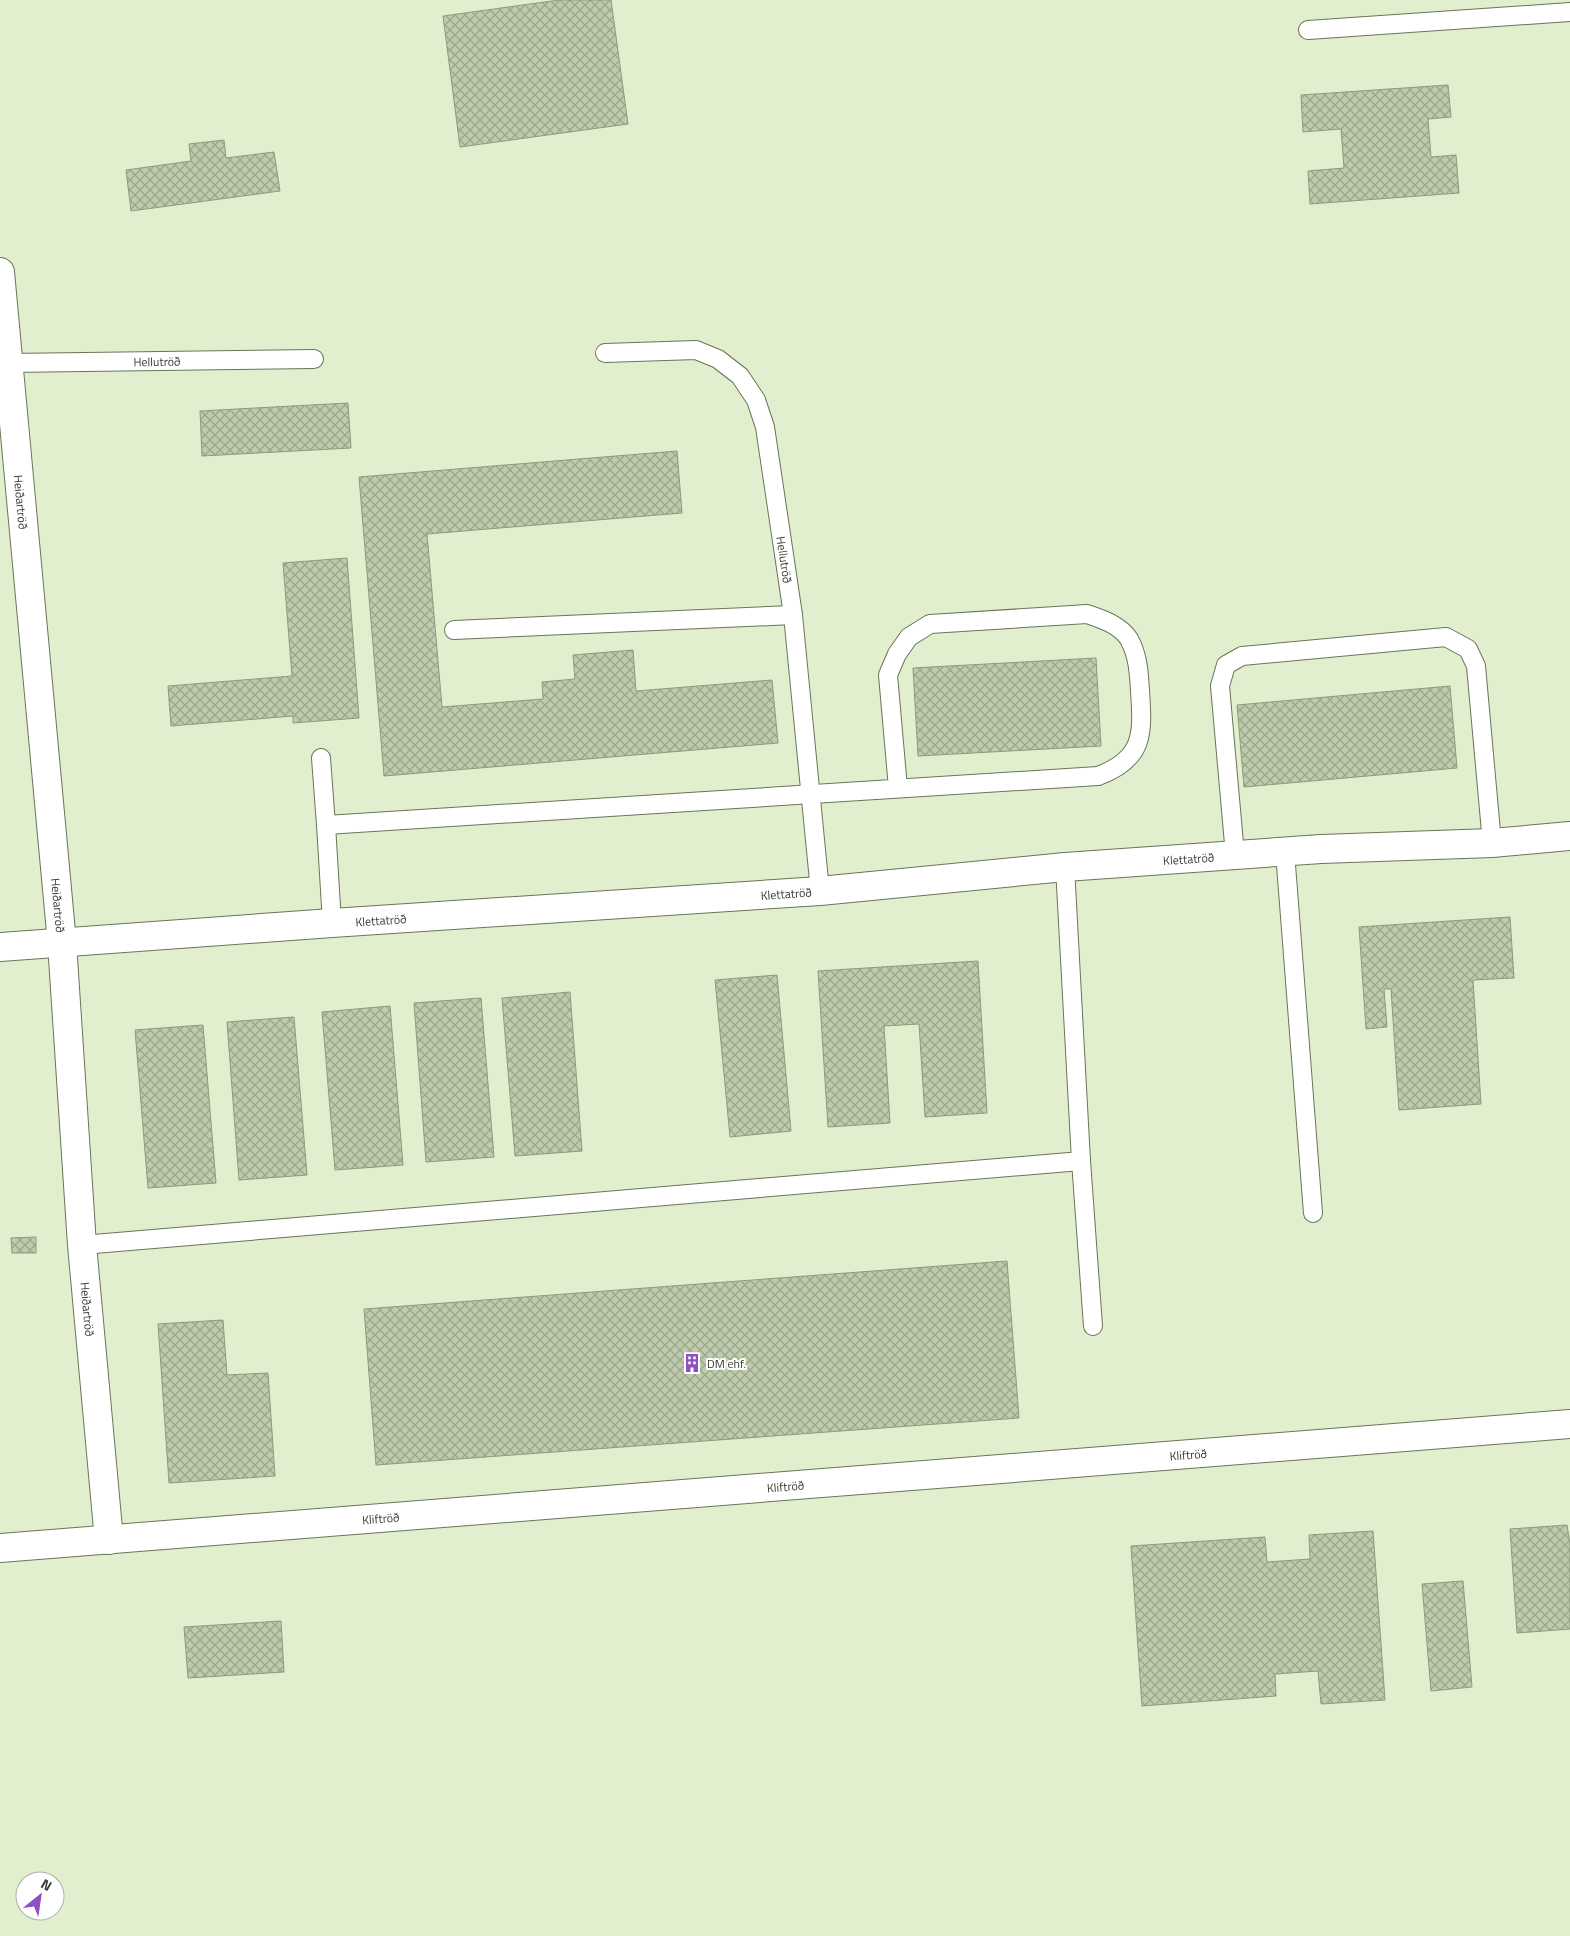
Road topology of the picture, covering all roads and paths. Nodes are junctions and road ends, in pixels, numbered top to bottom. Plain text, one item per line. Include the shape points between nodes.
1 (1570, 12) edge
2 (1308, 30) dead end
3 (0, 272) edge
4 (606, 353) dead end
5 (314, 359) dead end
6 (4, 363) edge
7 (793, 615) junction
8 (454, 630) dead end
9 (321, 758) dead end
10 (898, 788) junction
11 (810, 794) junction
12 (326, 826) junction
13 (1570, 836) edge
14 (1492, 843) junction
15 (1285, 852) junction
16 (1235, 855) junction
17 (1065, 867) junction
18 (820, 891) junction
19 (332, 923) junction
20 (62, 943) junction
21 (0, 947) edge
22 (1081, 1161) junction
23 (1313, 1213) dead end
24 (82, 1245) junction
25 (1093, 1326) dead end
26 (1570, 1424) edge
27 (109, 1540) junction
28 (0, 1548) edge

1 - 2 lane
3 - 6 street, Heiðartröð
4 - 7 lane, Hellutröð via 696,350 718,359 740,376 756,400 765,427
5 - 6 lane, Hellutröð
6 - 20 street, Heiðartröð
7 - 8 lane
7 - 11 lane, Hellutröð
9 - 12 lane
10 - 10 lane via 888,675 896,654 909,637 930,624 1087,614 1108,620 1128,638 1138,664 1143,728 1135,750 1118,768 1098,776
10 - 11 lane
11 - 12 lane
11 - 18 lane, Hellutröð
12 - 19 lane
13 - 14 street, Klettatröð
14 - 15 street, Klettatröð
14 - 16 lane via 1476,666 1468,649 1446,637 1242,656 1226,665 1220,686
15 - 16 street, Klettatröð
15 - 23 lane
16 - 17 street, Klettatröð
17 - 18 street, Klettatröð
17 - 22 lane
18 - 19 street, Klettatröð
19 - 20 street, Klettatröð
20 - 21 street, Klettatröð
20 - 24 street, Heiðartröð
22 - 24 lane
22 - 25 lane
24 - 27 street, Heiðartröð
26 - 27 street, Kliftröð
27 - 28 street, Kliftröð

